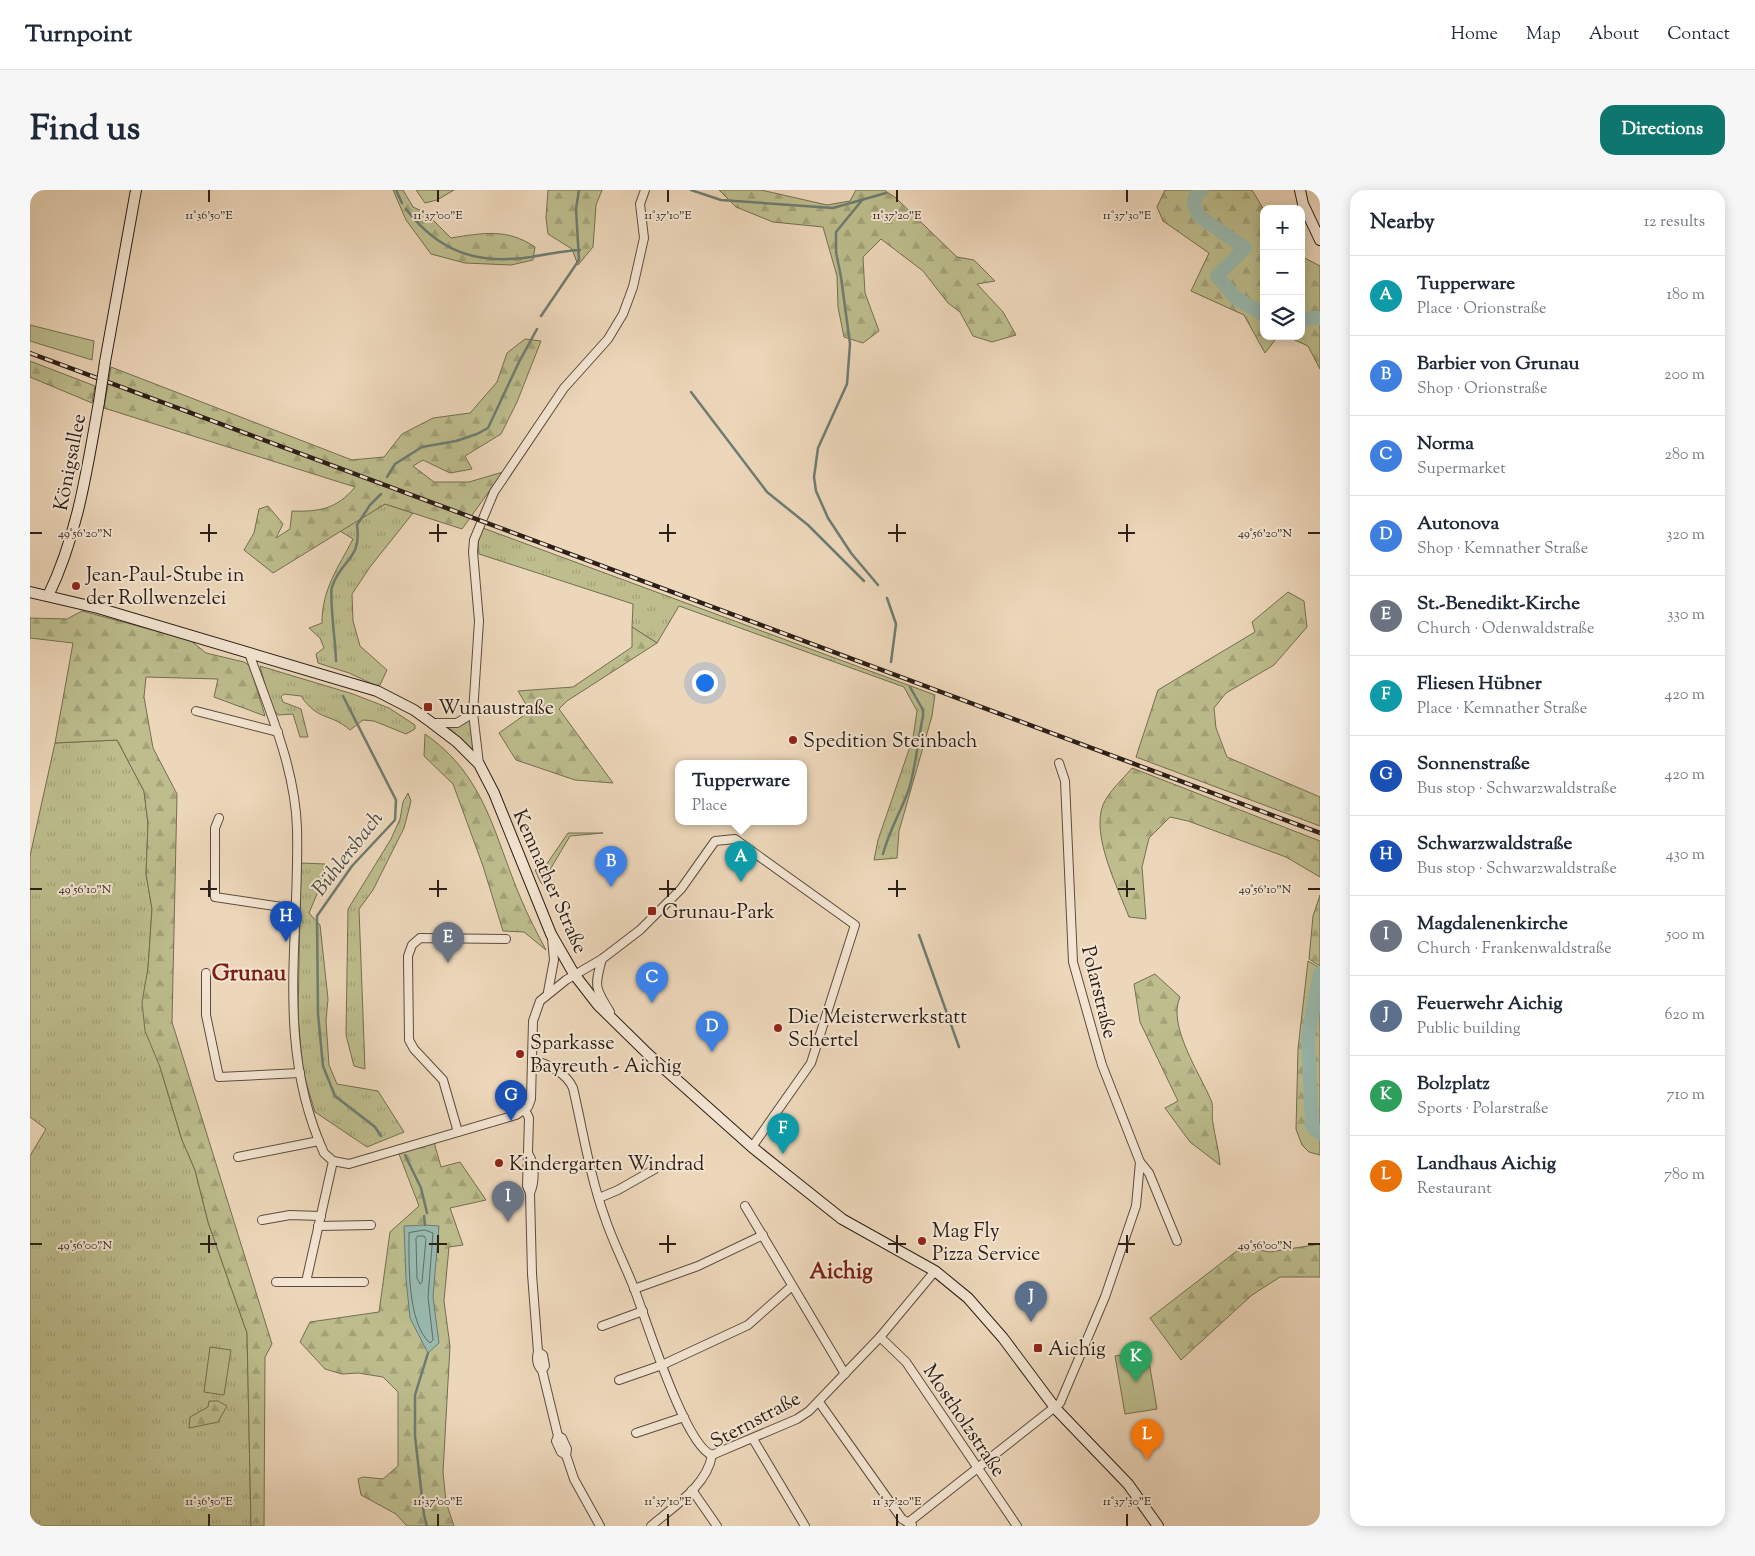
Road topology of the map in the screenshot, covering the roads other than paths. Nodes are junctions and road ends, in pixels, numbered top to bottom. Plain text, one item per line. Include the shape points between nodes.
1 (136, 190) edge
2 (645, 190) edge
3 (1300, 190) edge
4 (1320, 240) edge
5 (30, 592) edge
6 (48, 596) junction
7 (249, 653) junction
8 (196, 711) dead end
9 (473, 713) junction
10 (432, 722) junction
11 (278, 732) junction
12 (1059, 763) dead end
13 (479, 764) junction
14 (219, 818) dead end
15 (295, 909) junction
16 (551, 934) junction
17 (506, 939) dead end
18 (602, 959) junction
19 (206, 974) dead end
20 (574, 974) junction
21 (548, 992) junction
22 (617, 1024) junction
23 (533, 1060) junction
24 (300, 1073) junction
25 (525, 1110) junction
26 (458, 1132) junction
27 (319, 1141) junction
28 (752, 1147) junction
29 (238, 1157) dead end
30 (333, 1161) junction
31 (1140, 1162) junction
32 (655, 1169) dead end
33 (599, 1198) junction
34 (745, 1206) dead end
35 (321, 1216) junction
36 (262, 1220) dead end
37 (371, 1225) dead end
38 (318, 1226) junction
39 (763, 1235) junction
40 (1177, 1241) dead end
41 (934, 1271) junction
42 (276, 1282) dead end
43 (306, 1282) junction
44 (364, 1282) dead end
45 (792, 1286) junction
46 (634, 1289) junction
47 (642, 1311) junction
48 (602, 1326) dead end
49 (880, 1337) junction
50 (662, 1365) junction
51 (845, 1374) junction
52 (619, 1380) dead end
53 (819, 1402) junction
54 (1056, 1409) junction
55 (684, 1417) junction
56 (636, 1432) dead end
57 (753, 1439) junction
58 (712, 1455) junction
59 (978, 1468) junction
60 (692, 1490) junction
61 (910, 1525) edge
62 (600, 1526) edge
63 (651, 1526) edge
64 (716, 1526) edge
65 (806, 1526) edge
66 (1017, 1526) edge
67 (1158, 1526) edge

1 - 6 main road, Königsallee, bridge via 73,534
2 - 9 street via 640,204 643,246 623,314 608,340 564,388 494,492 474,540 479,621
3 - 4 main road
5 - 6 main road
6 - 7 main road, Kemnather Straße
7 - 10 main road, Kemnather Straße via 376,691
7 - 11 street
8 - 11 street
9 - 10 street via 457,722
9 - 13 street
10 - 13 main road, Kemnather Straße
11 - 15 street via 289,773 297,826
12 - 31 street, Polarstraße via 1066,788 1072,962 1102,1065
13 - 16 main road, Kemnather Straße
14 - 15 street via 215,828 215,897
15 - 24 street via 293,1014
16 - 20 main road, Kemnather Straße
16 - 21 street via 554,960
17 - 26 street via 420,938 412,945 408,956 409,1040 443,1080
18 - 20 street
18 - 22 street via 596,979 597,991
18 - 28 street via 640,930 680,889 715,841 726,839 735,839 855,925 811,1063
19 - 24 street via 206,1015 218,1077
20 - 21 street
20 - 22 main road, Kemnather Straße
21 - 23 street via 536,1010
22 - 28 main road, Kemnather Straße
23 - 25 street via 530,1103
23 - 33 street via 570,1080
24 - 27 street
25 - 26 street
25 - 62 street via 529,1118 529,1155 526,1161 536,1357 558,1436 556,1441
26 - 30 street via 349,1164
27 - 29 street
27 - 30 street via 324,1153
28 - 41 main road, Kemnather Straße via 842,1218
30 - 35 street
31 - 40 street, Polarstraße via 1149,1174
31 - 54 street, Polarstraße via 1136,1206 1110,1283
32 - 33 street
33 - 46 street
34 - 39 street
35 - 36 street via 290,1215
35 - 38 street
37 - 38 street
38 - 43 street
39 - 45 street
39 - 46 street via 698,1266
41 - 49 street, Sternstraße
41 - 54 main road, Kemnather Straße via 968,1298
42 - 43 street
43 - 44 street
45 - 50 street via 748,1325
45 - 51 street
46 - 47 street
47 - 48 street
47 - 50 street
49 - 51 street, Sternstraße
49 - 59 street, Mostholzstraße via 906,1362
50 - 52 street
50 - 55 street
51 - 53 street, Sternstraße
53 - 57 street, Sternstraße via 797,1419
53 - 61 street via 902,1519
54 - 59 street
54 - 67 main road, Kemnather Straße via 1128,1484
55 - 56 street
55 - 58 street via 706,1453
57 - 58 street, Sternstraße
57 - 65 street
58 - 60 street, Sternstraße via 708,1470
59 - 61 street
59 - 66 street, Mostholzstraße
60 - 63 street, Sternstraße
60 - 64 street

